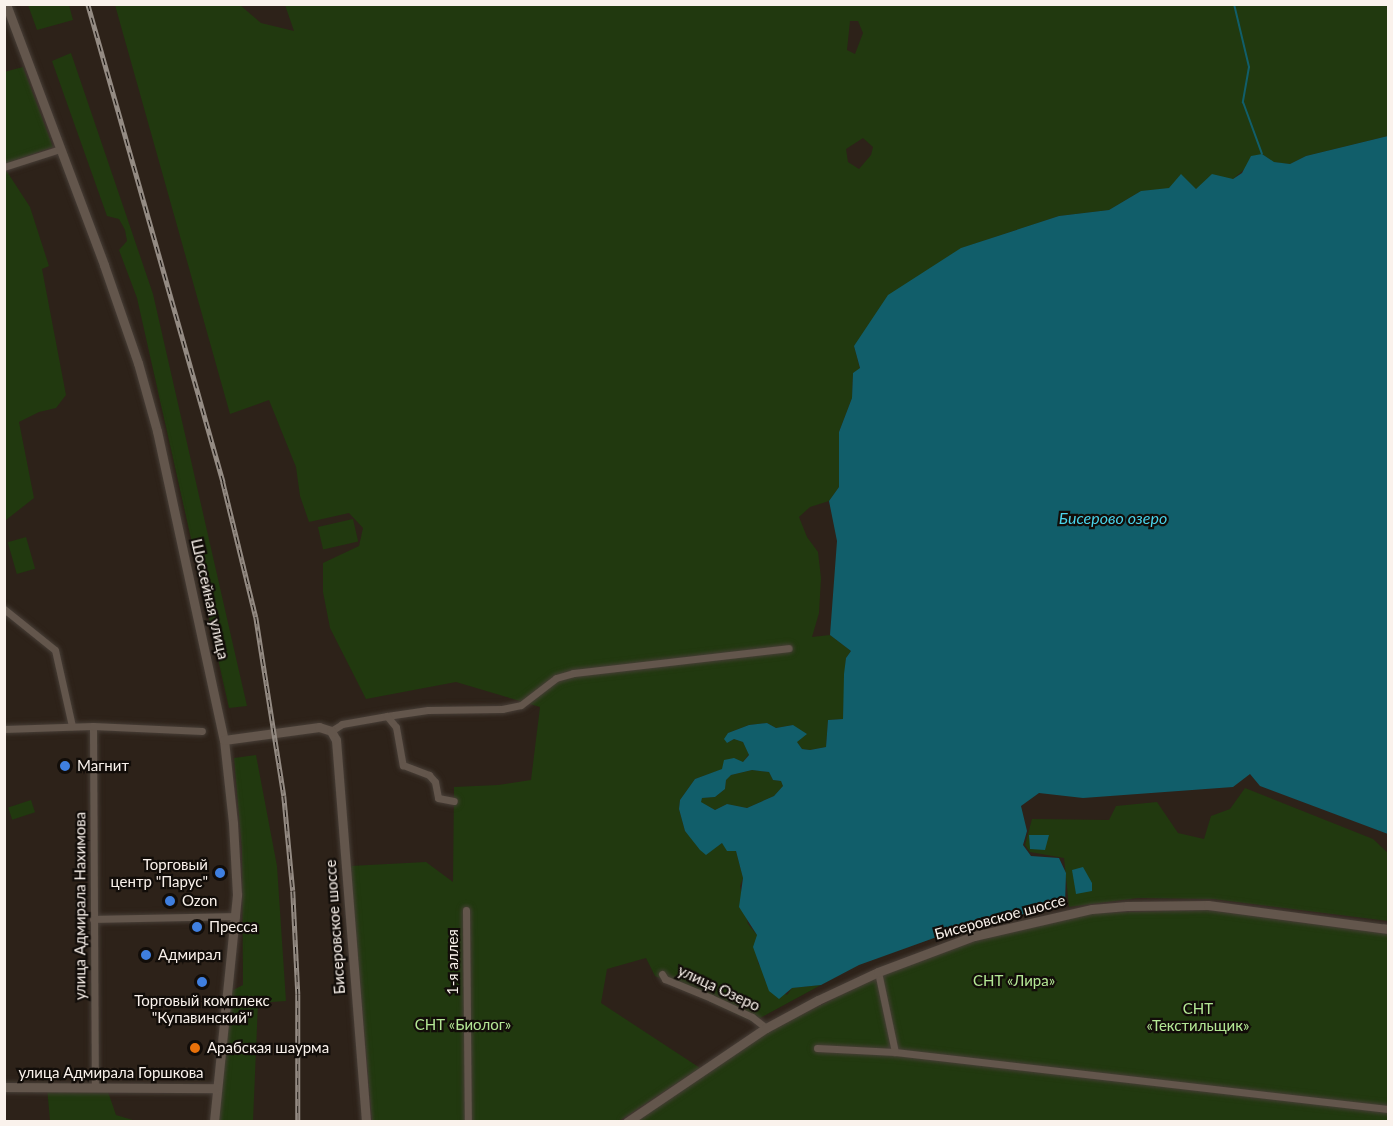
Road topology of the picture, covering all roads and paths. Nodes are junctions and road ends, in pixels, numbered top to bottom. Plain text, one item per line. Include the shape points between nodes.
1 (6, 4) edge
2 (60, 149) junction
3 (4, 167) edge
4 (4, 609) edge
5 (789, 648) dead end
6 (387, 716) junction
7 (72, 726) junction
8 (93, 726) junction
9 (4, 729) edge
10 (202, 731) dead end
11 (331, 731) junction
12 (224, 740) junction
13 (454, 801) dead end
14 (466, 910) dead end
15 (236, 916) junction
16 (93, 919) junction
17 (1389, 929) edge
18 (878, 972) junction
19 (662, 974) dead end
20 (766, 1028) junction
21 (817, 1048) dead end
22 (895, 1052) junction
23 (95, 1086) junction
24 (4, 1087) edge
25 (217, 1088) junction
26 (1389, 1109) edge
27 (214, 1122) edge
28 (366, 1122) edge
29 (468, 1122) edge
30 (627, 1122) edge

1 - 2 main road, Шоссейная улица
2 - 3 street
2 - 12 main road, Шоссейная улица via 108,274 147,395
4 - 7 street via 55,650
5 - 6 street via 573,673 556,678 513,707 428,710
6 - 11 street via 342,724
6 - 13 street via 396,727 403,765 429,775 435,782 438,798
7 - 8 street
7 - 9 street
8 - 10 street
8 - 16 street, улица Адмирала Нахимова
11 - 12 main road via 319,727
11 - 28 main road, Бисеровское шоссе via 337,748
12 - 15 main road, Шоссейная улица via 233,823
14 - 29 street, 1-я аллея
15 - 16 street
15 - 25 main road, Шоссейная улица
16 - 23 street, улица Адмирала Нахимова
17 - 18 main road, Бисеровское шоссе via 1208,905 1092,909 974,936
18 - 20 main road, Бисеровское шоссе
18 - 22 street
19 - 20 street, улица Озеро via 664,979 721,1003
20 - 30 main road, Бисеровское шоссе
21 - 22 street
22 - 26 street
23 - 24 main road, улица Адмирала Горшкова
23 - 25 main road, улица Адмирала Горшкова
25 - 27 main road, Шоссейная улица

